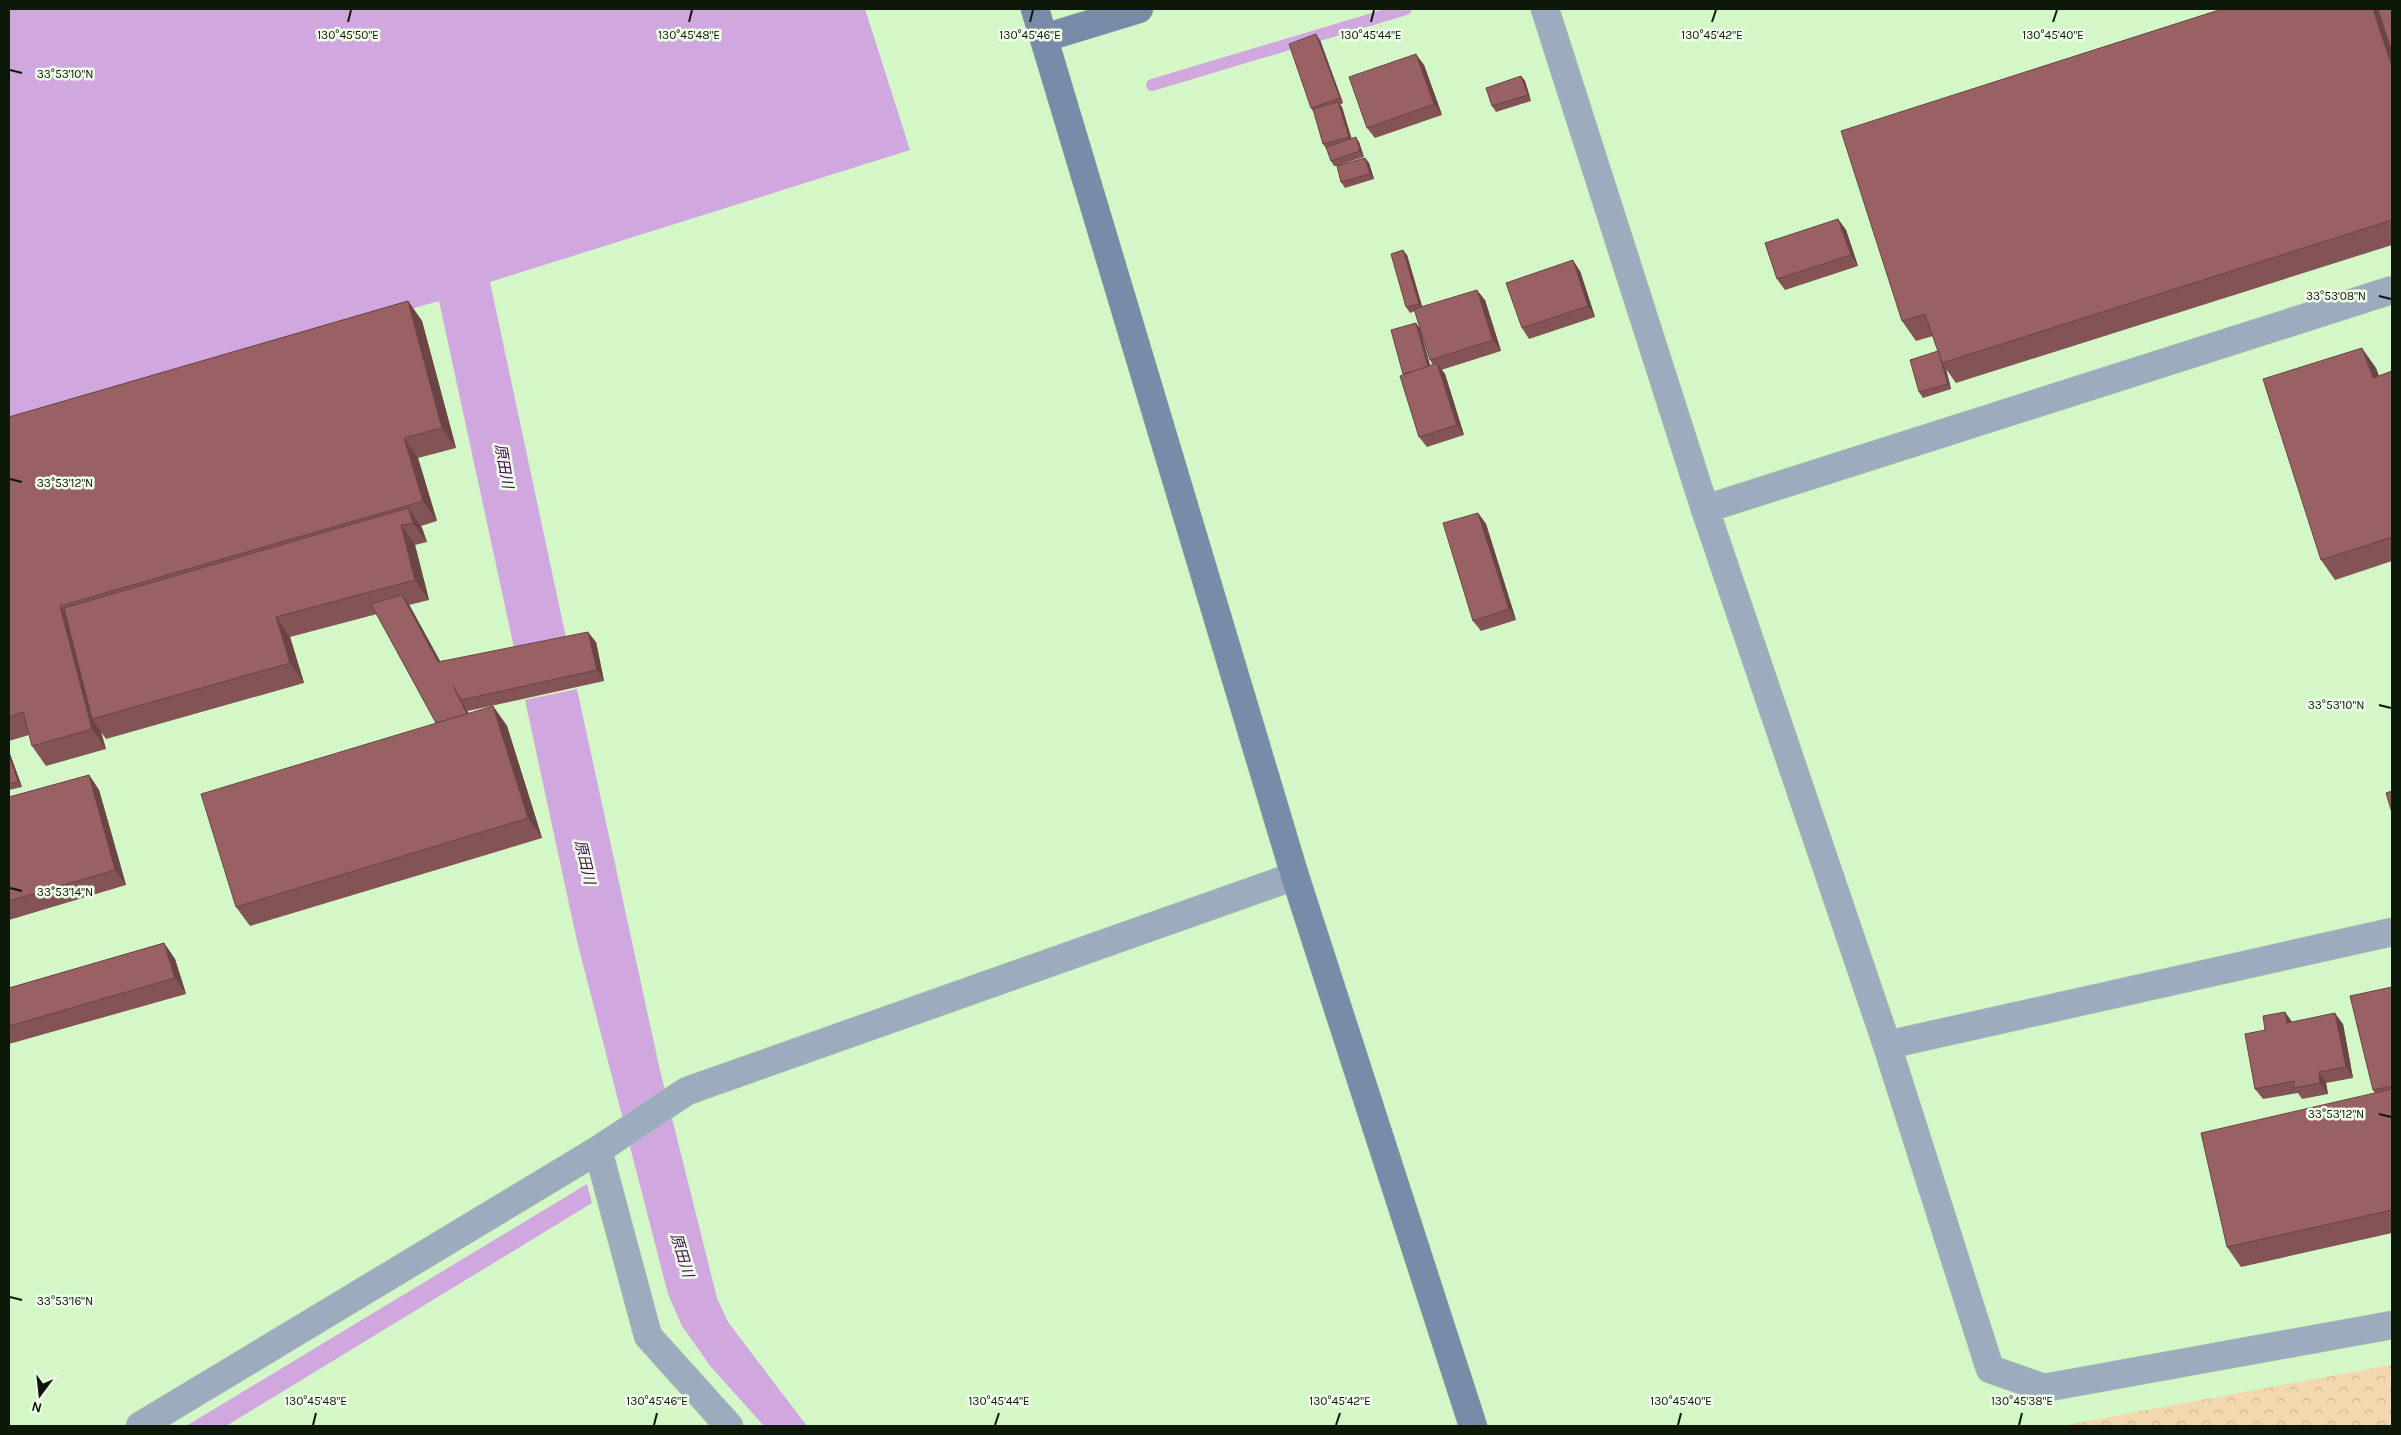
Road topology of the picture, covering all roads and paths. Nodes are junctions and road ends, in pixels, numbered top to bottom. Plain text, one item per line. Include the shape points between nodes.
1 (1035, 9) edge
2 (1139, 9) edge
3 (1545, 9) edge
4 (1044, 38) junction
5 (2392, 290) edge
6 (1705, 509) junction
7 (1295, 876) junction
8 (2392, 932) edge
9 (1888, 1045) junction
10 (598, 1150) junction
11 (2392, 1325) edge
12 (140, 1426) edge
13 (729, 1426) edge
14 (1473, 1426) edge

1 - 4 street
2 - 4 street
3 - 6 street
4 - 7 street
5 - 6 street
6 - 9 street
7 - 10 street via 687,1092
7 - 14 street
8 - 9 street
9 - 11 street via 1990,1369 2044,1388
10 - 12 street
10 - 13 street via 648,1336

